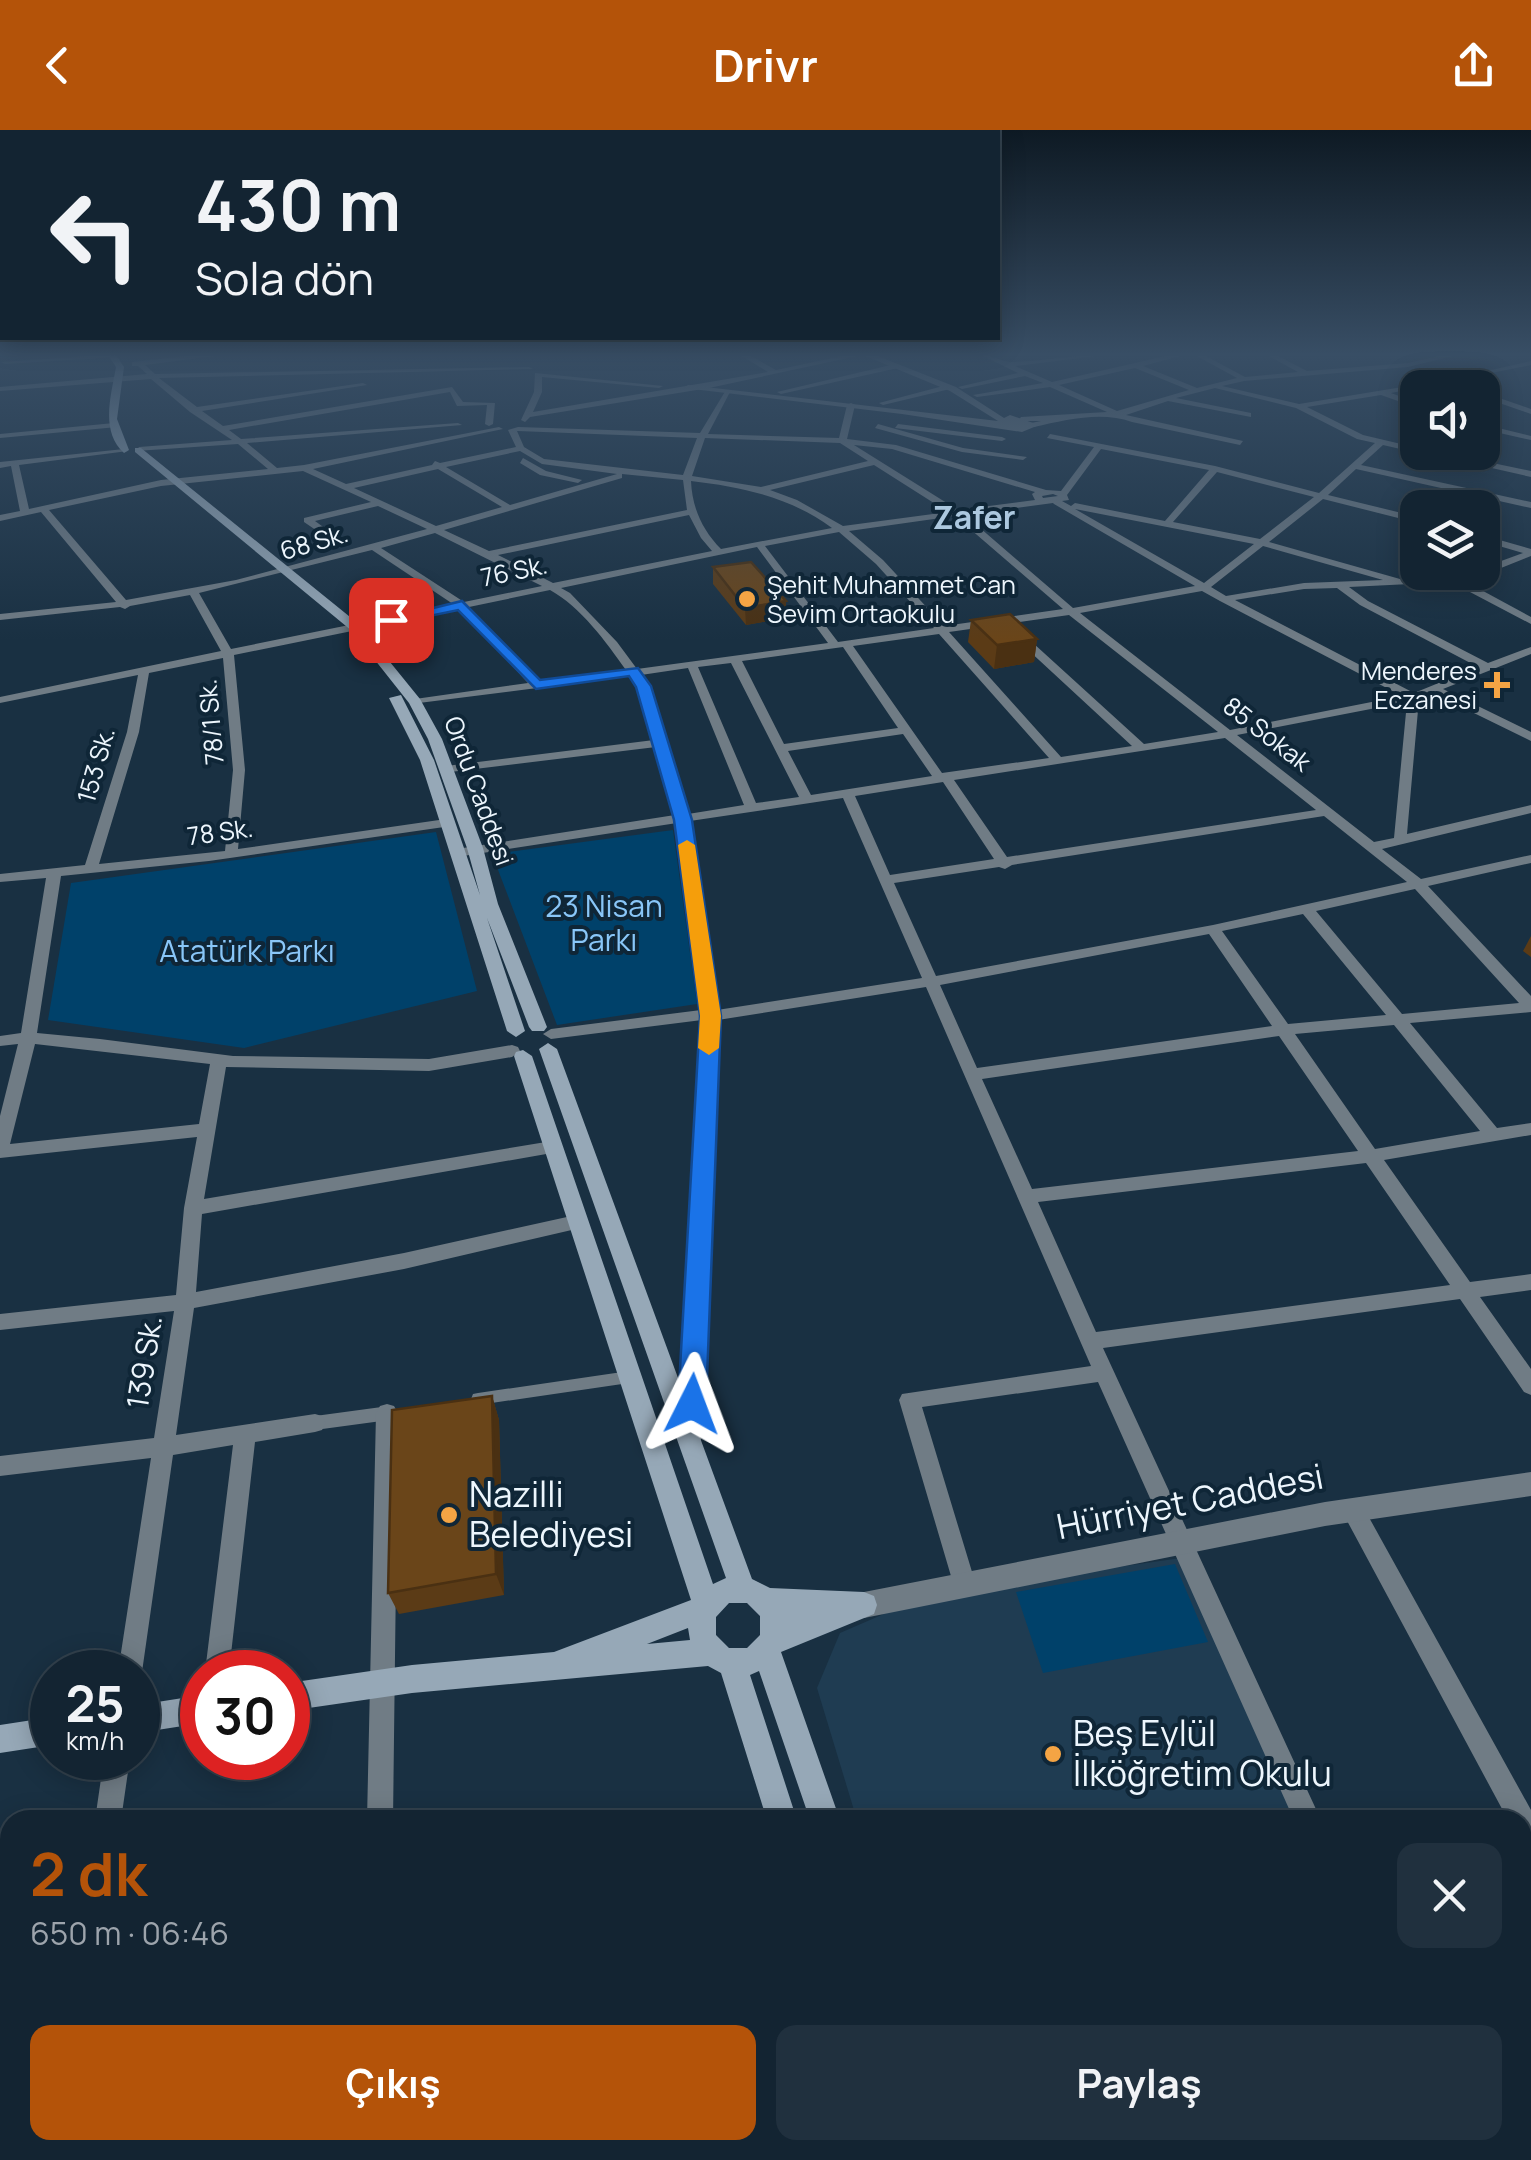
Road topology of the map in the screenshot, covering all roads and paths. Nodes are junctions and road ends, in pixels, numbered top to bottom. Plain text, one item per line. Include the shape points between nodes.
1 (132, 450) joint
2 (252, 450) edge
3 (359, 450) edge
4 (391, 450) edge
5 (512, 450) edge
6 (524, 450) edge
7 (698, 450) edge
8 (856, 450) edge
9 (899, 450) edge
10 (968, 450) edge
11 (992, 450) edge
12 (1097, 450) edge
13 (1118, 450) edge
14 (1372, 450) edge
15 (506, 451) junction
16 (988, 454) junction
17 (364, 455) junction
18 (1023, 458) dead end
19 (875, 462) junction
20 (14, 463) junction
21 (435, 464) junction
22 (0, 465) edge
23 (1354, 466) junction
24 (1500, 467) edge
25 (304, 468) junction
26 (273, 470) junction
27 (973, 470) junction
28 (1215, 470) junction
29 (634, 472) junction
30 (1531, 474) edge
31 (687, 476) junction
32 (169, 482) junction
33 (593, 483) junction
34 (346, 487) junction
35 (762, 490) junction
36 (1040, 495) junction
37 (1322, 495) junction
38 (1060, 499) junction
39 (380, 503) junction
40 (1531, 505) edge
41 (42, 507) junction
42 (508, 507) junction
43 (25, 511) junction
44 (693, 511) junction
45 (958, 514) junction
46 (1400, 515) edge
47 (0, 518) edge
48 (1168, 523) junction
49 (432, 528) junction
50 (842, 530) junction
51 (332, 537) dead end
52 (1260, 542) junction
53 (1500, 543) edge
54 (759, 544) junction
55 (372, 546) junction
56 (1531, 552) edge
57 (720, 553) junction
58 (489, 554) junction
59 (1500, 565) edge
60 (284, 572) junction
61 (268, 576) junction
62 (1396, 580) junction
63 (1400, 580) edge
64 (1337, 583) junction
65 (551, 586) junction
66 (1204, 587) junction
67 (1474, 590) edge
68 (196, 594) junction
69 (1224, 599) junction
70 (462, 605) junction
71 (125, 606) junction
72 (1071, 612) junction
73 (0, 617) edge
74 (1531, 620) edge
75 (1003, 621) junction
76 (349, 630) junction
77 (941, 630) junction
78 (840, 645) junction
79 (1531, 650) edge
80 (228, 654) junction
81 (734, 657) junction
82 (691, 663) junction
83 (1486, 667) junction
84 (632, 671) junction
85 (144, 672) junction
86 (536, 685) junction
87 (1433, 689) junction
88 (1413, 697) junction
89 (0, 700) edge
90 (415, 702) junction
91 (906, 730) junction
92 (1230, 733) junction
93 (1528, 733) edge
94 (661, 744) junction
95 (1140, 747) junction
96 (781, 748) junction
97 (1056, 759) junction
98 (446, 770) junction
99 (942, 776) junction
100 (847, 793) junction
101 (807, 800) junction
102 (752, 809) junction
103 (1531, 810) edge
104 (1328, 812) junction
105 (683, 820) junction
106 (446, 823) junction
107 (1400, 840) junction
108 (1372, 847) junction
109 (475, 848) junction
110 (231, 854) junction
111 (458, 854) junction
112 (1531, 859) edge
113 (1005, 865) junction
114 (90, 870) junction
115 (54, 874) junction
116 (0, 878) edge
117 (885, 880) junction
118 (1416, 882) junction
119 (1306, 908) junction
120 (1213, 929) junction
121 (929, 982) junction
122 (1531, 1007) edge
123 (709, 1016) junction
124 (1398, 1019) junction
125 (1283, 1030) junction
126 (28, 1038) junction
127 (547, 1039) junction
128 (0, 1041) edge
129 (515, 1045) junction
130 (218, 1060) junction
131 (971, 1075) junction
132 (1531, 1129) edge
133 (206, 1130) junction
134 (1494, 1136) junction
135 (552, 1147) junction
136 (0, 1152) edge
137 (1371, 1156) junction
138 (1025, 1197) junction
139 (193, 1208) junction
140 (576, 1222) junction
141 (1531, 1282) edge
142 (1465, 1291) junction
143 (185, 1302) junction
144 (0, 1322) edge
145 (1090, 1341) junction
146 (1104, 1373) junction
147 (629, 1377) junction
148 (1531, 1386) edge
149 (462, 1402) edge
150 (396, 1412) joint
151 (316, 1424) joint
152 (245, 1434) junction
153 (690, 1443) junction
154 (162, 1448) junction
155 (0, 1466) edge
156 (1531, 1484) edge
157 (1353, 1510) junction
158 (1178, 1541) junction
159 (964, 1585) junction
160 (754, 1595) junction
161 (864, 1605) junction
162 (707, 1607) junction
163 (769, 1645) junction
164 (133, 1650) edge
165 (220, 1650) edge
166 (721, 1657) junction
167 (554, 1666) junction
168 (382, 1683) junction
169 (310, 1694) edge
170 (30, 1734) edge
171 (0, 1739) edge
172 (114, 1780) edge
173 (109, 1810) edge
174 (380, 1810) edge
175 (778, 1810) edge
176 (822, 1810) edge
177 (1303, 1810) edge
178 (1516, 1810) edge

1 - 20 street
1 - 32 main road, Ordu Caddesi
2 - 26 street
3 - 17 street
4 - 17 street
5 - 15 street
6 - 29 street via 571,467
7 - 31 street
8 - 19 street, 85 Sokak
9 - 27 street
10 - 16 street
11 - 16 street
12 - 38 street
13 - 28 street
14 - 23 street
15 - 21 street
15 - 33 street via 543,474
16 - 18 street
16 - 27 street
17 - 25 street
19 - 35 street
19 - 45 street, 85 Sokak
20 - 22 street
20 - 43 street
21 - 34 street
21 - 42 street
23 - 37 street
23 - 40 street
24 - 30 street
25 - 26 street
25 - 34 street
26 - 32 street
27 - 36 street
28 - 37 street
28 - 48 street
29 - 31 street
29 - 33 street, 68 Sk.
31 - 35 street
31 - 44 street
32 - 41 street
32 - 60 main road, Ordu Caddesi
32 - 61 main road, Ordu Caddesi
33 - 42 street, 68 Sk.
34 - 39 street
35 - 50 street
36 - 38 street
36 - 45 street, 76 Sk.
37 - 46 street
37 - 52 street
38 - 48 street via 1086,510
38 - 66 street
39 - 49 street
39 - 51 street via 307,520
41 - 43 street
41 - 71 street
42 - 49 street, 68 Sk.
43 - 47 street
44 - 57 street via 706,543
44 - 58 street
45 - 50 street, 76 Sk.
45 - 72 street, 85 Sokak
48 - 52 street
49 - 55 street, 68 Sk.
49 - 58 street
50 - 54 street, 76 Sk.
50 - 77 street
52 - 62 street
52 - 66 street
53 - 56 street
54 - 57 street, 76 Sk.
54 - 78 street
55 - 60 street, 68 Sk.
55 - 70 street
56 - 59 street
57 - 65 street, 76 Sk.
58 - 65 street
60 - 61 street, 68 Sk.
60 - 76 main road, Ordu Caddesi
61 - 68 street, 68 Sk.
61 - 76 main road, Ordu Caddesi
62 - 63 street
62 - 64 street
64 - 69 street
64 - 83 street
65 - 70 street, 76 Sk.
65 - 84 street
66 - 69 street
66 - 72 street
67 - 74 street
68 - 71 street, 68 Sk.
68 - 80 street, 78/1 Sk.
69 - 88 street
70 - 76 street, 76 Sk.
70 - 86 street
71 - 73 street, 68 Sk.
72 - 75 street
72 - 92 street, 85 Sokak
75 - 77 street
75 - 95 street
76 - 80 street, 76 Sk.
76 - 90 main road, Ordu Caddesi
76 - 106 main road, Ordu Caddesi via 404,708
77 - 78 street
77 - 97 street
78 - 81 street
78 - 91 street
79 - 83 street
80 - 85 street, 76 Sk.
80 - 110 street, 78/1 Sk. via 238,770
81 - 82 street
81 - 96 street
82 - 84 street
82 - 102 street
83 - 87 street
84 - 86 street
84 - 94 street via 644,686
85 - 89 street, 76 Sk.
85 - 114 street, 153 Sk. via 133,732
86 - 90 street
87 - 88 street
87 - 93 street
88 - 92 street
88 - 107 street
90 - 98 main road, Ordu Caddesi
91 - 96 street
91 - 99 street
92 - 95 street
92 - 104 street, 85 Sokak
94 - 98 street
94 - 105 street
95 - 97 street
96 - 101 street
97 - 99 street
98 - 109 main road, Ordu Caddesi
99 - 100 street
99 - 113 street
100 - 101 street
100 - 117 street
101 - 102 street
102 - 105 street
103 - 107 street
104 - 108 street, 85 Sokak
104 - 113 street
105 - 109 street
105 - 123 street
106 - 110 street, 78 Sk.
106 - 111 main road, Ordu Caddesi
107 - 108 street
108 - 118 street, 85 Sokak
109 - 111 street
109 - 127 main road, Ordu Caddesi via 490,904
110 - 114 street, 78 Sk.
111 - 129 main road, Ordu Caddesi
112 - 118 street
113 - 117 street
114 - 115 street, 78 Sk.
115 - 116 street, 78 Sk.
115 - 126 street
117 - 121 street
118 - 119 street
118 - 122 street, 85 Sokak
119 - 120 street
119 - 124 street
120 - 121 street
120 - 125 street
121 - 123 street
121 - 131 street
122 - 124 street
123 - 127 street via 691,1024
123 - 153 street
124 - 125 street
124 - 134 street
125 - 131 street
125 - 137 street
126 - 128 street
126 - 130 street
126 - 136 street
127 - 129 main road
127 - 129 main road
127 - 153 main road, Ordu Caddesi
129 - 130 street via 429,1065
129 - 135 main road, Ordu Caddesi
130 - 133 street, 139 Sk.
131 - 138 street
132 - 134 street
133 - 136 street
133 - 139 street, 139 Sk.
134 - 137 street
135 - 139 street
135 - 140 main road, Ordu Caddesi
137 - 138 street
137 - 142 street
138 - 145 street
139 - 143 street, 139 Sk.
140 - 143 street
140 - 147 main road, Ordu Caddesi
141 - 142 street
142 - 145 street
142 - 148 street
143 - 144 street
143 - 154 street, 139 Sk.
145 - 146 street
146 - 158 street
146 - 159 street via 909,1400
147 - 149 street
147 - 162 main road, Ordu Caddesi
150 - 151 street
150 - 168 street
151 - 152 street
152 - 154 street
152 - 165 street
153 - 160 main road, Ordu Caddesi
154 - 155 street
154 - 164 street, 139 Sk.
156 - 157 street, Hürriyet Caddesi
157 - 158 street, Hürriyet Caddesi
157 - 178 street
158 - 159 street, Hürriyet Caddesi
158 - 177 street
159 - 161 street, Hürriyet Caddesi
160 - 161 main road, Hürriyet Caddesi
160 - 162 main road via 723,1593
160 - 163 main road via 774,1619
161 - 163 main road, Hürriyet Caddesi
162 - 166 main road via 701,1630
162 - 167 main road
163 - 166 main road via 744,1662
163 - 176 main road
166 - 167 main road
166 - 175 main road
167 - 168 main road
168 - 169 main road
168 - 174 street
170 - 171 main road
172 - 173 street

